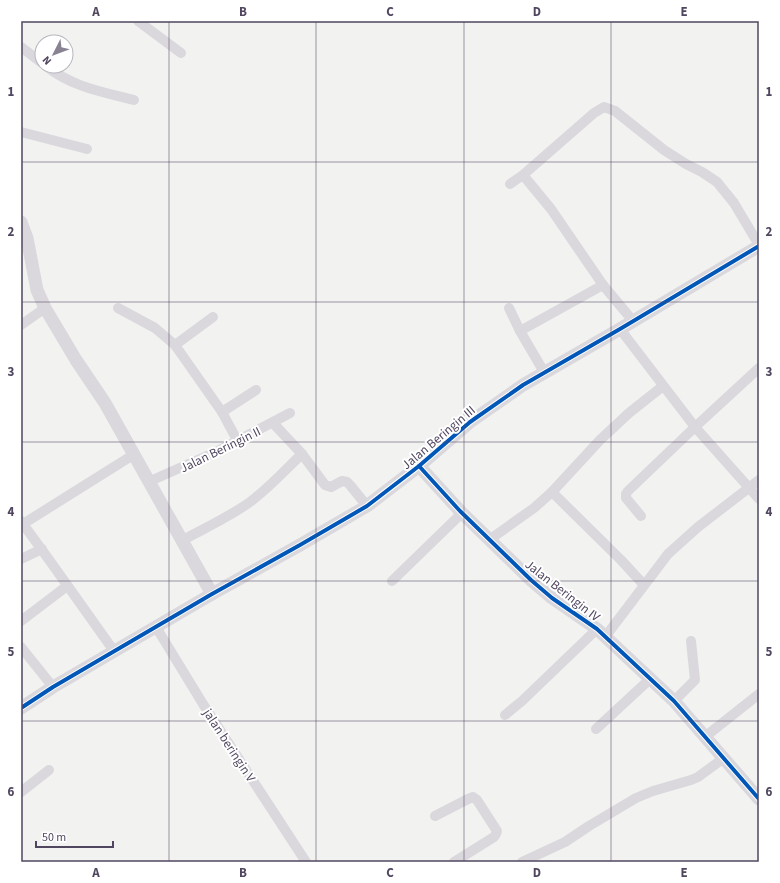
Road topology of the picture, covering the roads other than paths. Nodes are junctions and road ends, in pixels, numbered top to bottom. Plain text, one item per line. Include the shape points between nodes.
1 (138, 21) edge
2 (21, 47) edge
3 (181, 53) dead end
4 (34, 57) edge
5 (57, 74) edge
6 (134, 100) dead end
7 (21, 132) edge
8 (86, 149) dead end
9 (523, 175) junction
10 (510, 184) dead end
11 (21, 222) edge
12 (759, 246) edge
13 (603, 284) junction
14 (45, 308) junction
15 (118, 308) dead end
16 (509, 308) dead end
17 (212, 317) dead end
18 (633, 321) junction
19 (21, 325) edge
20 (620, 329) junction
21 (520, 331) junction
22 (175, 345) junction
23 (759, 368) edge
24 (544, 372) junction
25 (663, 386) junction
26 (256, 390) dead end
27 (222, 412) junction
28 (290, 413) dead end
29 (273, 423) junction
30 (695, 427) junction
31 (237, 440) junction
32 (302, 454) junction
33 (133, 455) junction
34 (419, 466) junction
35 (759, 480) edge
36 (148, 482) junction
37 (750, 487) junction
38 (552, 492) junction
39 (759, 499) edge
40 (366, 506) junction
41 (462, 513) junction
42 (641, 516) dead end
43 (22, 522) edge
44 (183, 540) junction
45 (489, 540) junction
46 (42, 549) junction
47 (21, 559) edge
48 (392, 581) dead end
49 (644, 585) junction
50 (67, 586) junction
51 (212, 594) junction
52 (21, 620) edge
53 (156, 627) junction
54 (601, 633) junction
55 (691, 641) dead end
56 (21, 647) edge
57 (114, 651) junction
58 (650, 679) junction
59 (53, 687) junction
60 (759, 694) edge
61 (674, 701) junction
62 (21, 708) edge
63 (505, 714) dead end
64 (596, 729) dead end
65 (706, 736) junction
66 (724, 758) junction
67 (49, 770) dead end
68 (21, 792) edge
69 (759, 799) edge
70 (435, 816) dead end
71 (301, 860) edge
72 (525, 861) edge
73 (454, 862) edge

1 - 3 street
2 - 4 street
5 - 6 street via 70,82
7 - 8 street
9 - 10 street
9 - 12 street via 594,113 604,107 609,108 664,150 717,182 734,203
9 - 13 street via 551,209
11 - 14 street
12 - 18 street, Jalan Beringin III
13 - 18 street
13 - 21 street
14 - 19 street
14 - 33 street via 105,403
15 - 22 street via 155,328
16 - 21 street
17 - 22 street
18 - 20 street, Jalan Beringin III
20 - 24 street, Jalan Beringin III
20 - 25 street
21 - 24 street
22 - 27 street
23 - 30 street
24 - 34 street, Jalan Beringin III via 470,422
25 - 30 street
25 - 38 street via 600,440
26 - 27 street
27 - 31 street
28 - 29 street, Jalan Beringin II
29 - 31 street, Jalan Beringin II
29 - 32 street
30 - 37 street
30 - 42 street via 626,494 626,498
31 - 36 street, Jalan Beringin II
32 - 40 street via 325,486 331,488 342,481 347,482
32 - 44 street via 249,502
33 - 36 street
33 - 43 street
34 - 40 street, Jalan Beringin III
34 - 41 street, Jalan Beringin IV
35 - 37 street
36 - 44 street
37 - 39 street
37 - 49 street via 676,547
38 - 45 street
38 - 49 street
40 - 51 street, Jalan Beringin III
41 - 45 street, Jalan Beringin IV
41 - 48 street
43 - 46 street
44 - 51 street
45 - 54 street, Jalan Beringin IV via 541,589
46 - 47 street
46 - 50 street
49 - 54 street
50 - 52 street
50 - 57 street via 87,610
51 - 53 street, Jalan Beringin III
53 - 57 street, Jalan Beringin III
53 - 71 street, jalan beringin V
54 - 58 street, Jalan Beringin IV
54 - 63 street
55 - 61 street via 695,680
56 - 59 street
57 - 59 street, Jalan Beringin III
58 - 61 street, Jalan Beringin IV
58 - 64 street
59 - 62 street, Jalan Beringin III
60 - 65 street
61 - 65 street, Jalan Beringin IV
65 - 66 street, Jalan Beringin IV
66 - 69 street, Jalan Beringin IV
66 - 72 street via 691,780 636,798 564,842
67 - 68 street
70 - 73 street via 473,797 497,831 494,838

